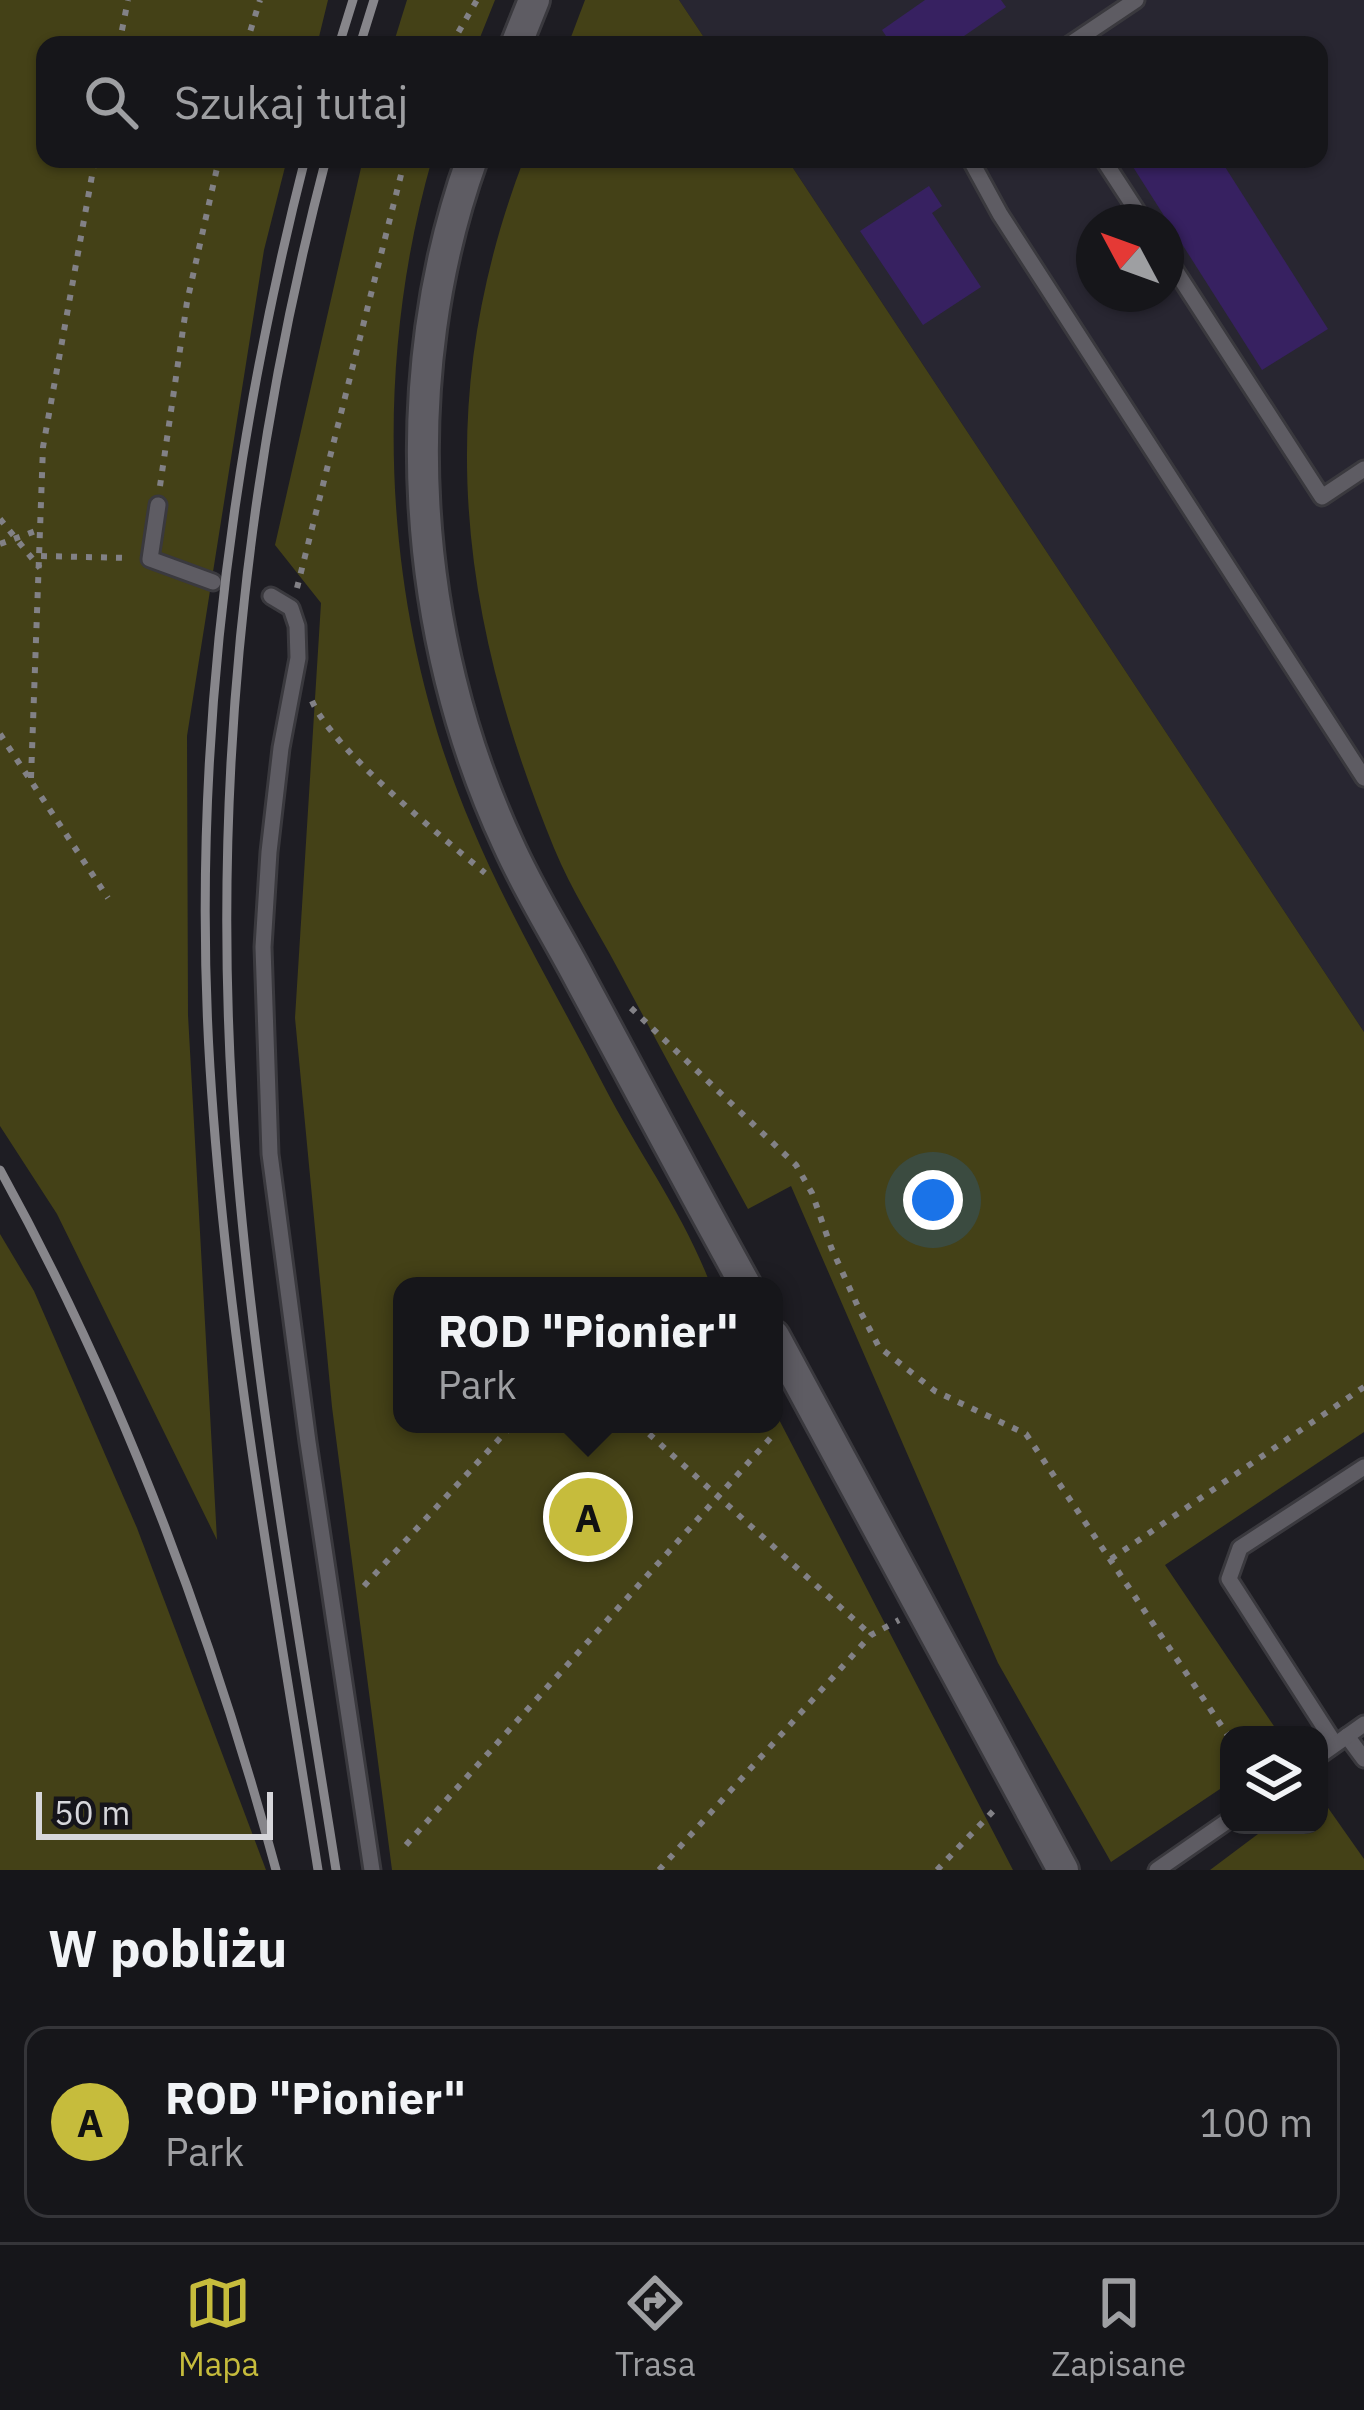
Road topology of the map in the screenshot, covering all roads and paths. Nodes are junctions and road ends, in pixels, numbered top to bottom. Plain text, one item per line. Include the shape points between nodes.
1 (128, 0) edge
2 (260, 0) edge
3 (477, 0) edge
4 (534, 0) edge
5 (1136, 0) edge
6 (120, 36) edge
7 (249, 36) edge
8 (456, 36) edge
9 (520, 36) edge
10 (1082, 36) edge
11 (93, 168) edge
12 (217, 168) edge
13 (403, 168) edge
14 (469, 168) edge
15 (975, 168) edge
16 (1109, 168) edge
17 (1132, 204) edge
18 (1184, 284) edge
19 (1364, 470) edge
20 (158, 505) joint
21 (0, 519) edge
22 (42, 529) junction
23 (14, 537) junction
24 (0, 544) edge
25 (41, 556) junction
26 (151, 559) junction
27 (41, 569) junction
28 (213, 581) dead end
29 (272, 596) dead end
30 (291, 608) junction
31 (298, 658) junction
32 (0, 734) edge
33 (31, 778) junction
34 (1364, 778) edge
35 (500, 884) dead end
36 (108, 898) dead end
37 (619, 995) dead end
38 (741, 1277) edge
39 (783, 1353) edge
40 (1364, 1387) edge
41 (505, 1433) edge
42 (648, 1433) edge
43 (774, 1434) dead end
44 (1364, 1467) edge
45 (720, 1497) junction
46 (1111, 1559) junction
47 (364, 1586) dead end
48 (1364, 1724) edge
49 (1222, 1726) edge
50 (1341, 1740) junction
51 (1328, 1749) edge
52 (1364, 1759) edge
53 (1022, 1793) junction
54 (1220, 1826) edge
55 (406, 1845) dead end
56 (372, 1870) edge
57 (658, 1870) edge
58 (938, 1870) edge
59 (1063, 1870) edge
60 (1157, 1870) edge

1 - 6 path
2 - 7 path
3 - 8 path
4 - 9 street
5 - 10 lane
11 - 22 path via 43,447
12 - 20 path via 187,302
13 - 30 path
14 - 38 street via 433,307 426,419 425,520 453,692 508,844
15 - 34 lane
16 - 17 lane
18 - 19 lane via 1322,497
20 - 26 lane
21 - 23 path
22 - 23 path
22 - 25 path
23 - 24 path
23 - 27 path
25 - 26 path
25 - 27 path
26 - 28 lane
27 - 33 path
29 - 30 lane
30 - 31 lane
31 - 35 path via 318,715
31 - 56 lane via 268,852 270,1154
32 - 33 path
33 - 36 path
37 - 46 path via 796,1165 880,1346 935,1391 1027,1434
39 - 53 street
40 - 46 path
41 - 47 path
42 - 45 path
43 - 45 path
44 - 50 lane via 1240,1548 1228,1579
45 - 55 path
45 - 57 path via 872,1635
46 - 49 path
48 - 50 lane
50 - 51 lane
50 - 52 lane
53 - 58 path via 998,1806
53 - 59 street
54 - 60 lane

